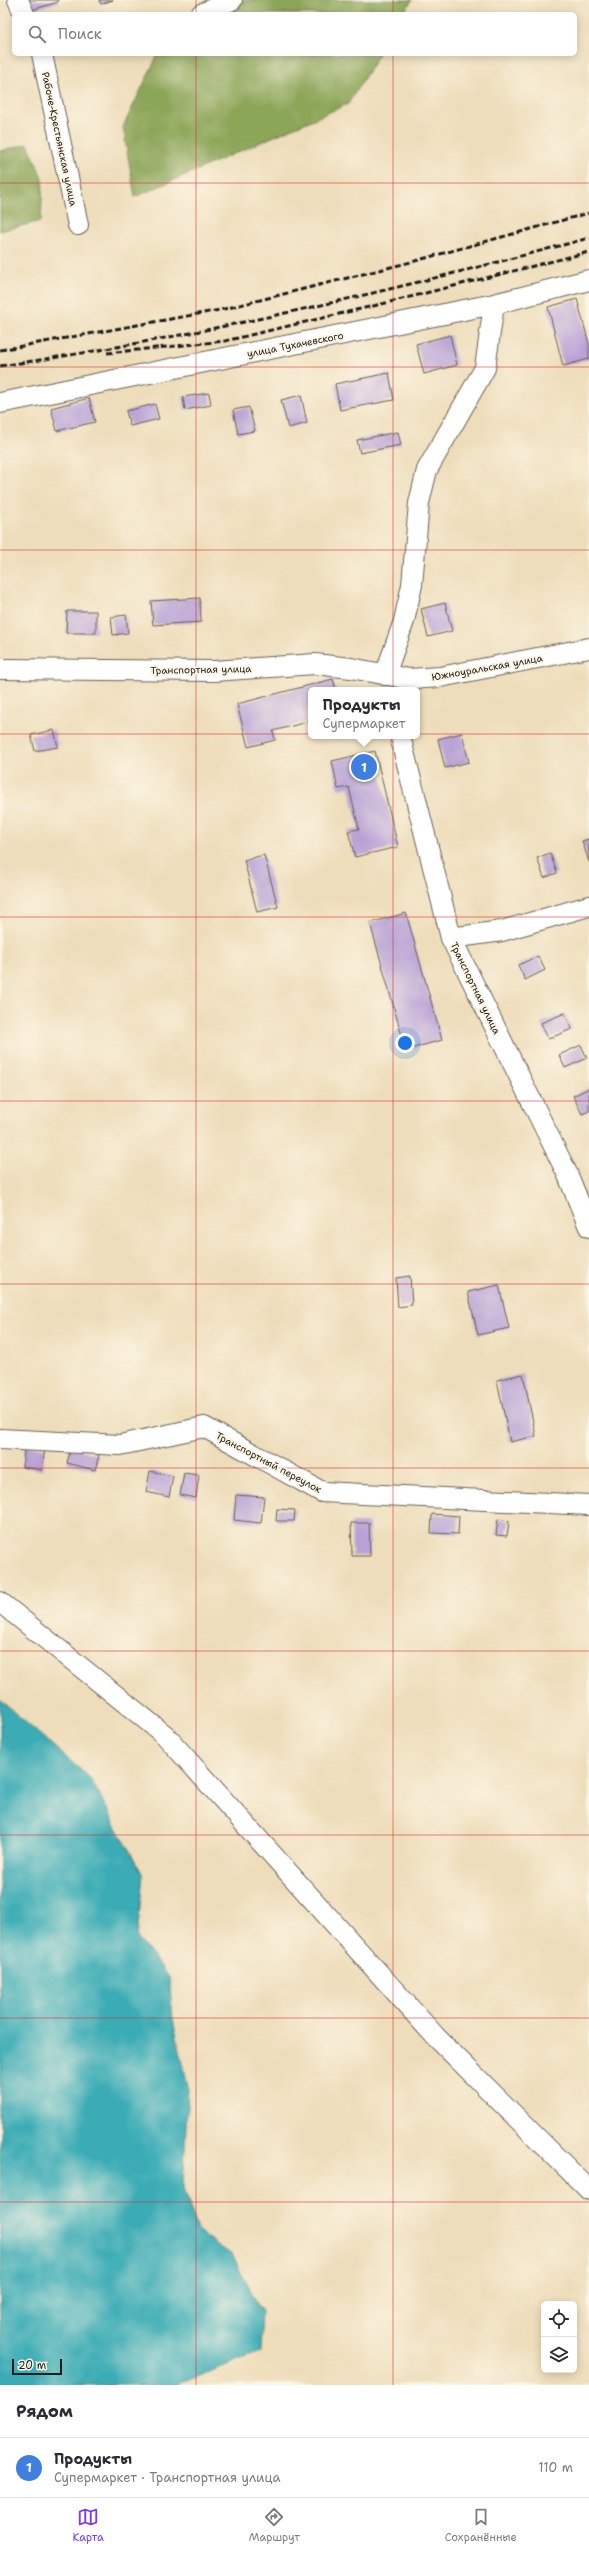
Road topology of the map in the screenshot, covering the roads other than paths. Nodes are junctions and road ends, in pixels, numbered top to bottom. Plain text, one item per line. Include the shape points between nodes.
1 (18, 0) edge
2 (232, 0) edge
3 (23, 12) edge
4 (205, 12) edge
5 (42, 56) edge
6 (78, 225) dead end
7 (589, 280) edge
8 (494, 304) junction
9 (0, 403) edge
10 (589, 648) edge
11 (0, 669) edge
12 (386, 683) edge
13 (401, 739) edge
14 (589, 906) edge
15 (451, 938) junction
16 (589, 1227) edge
17 (0, 1439) edge
18 (589, 1505) edge
19 (0, 1602) edge
20 (589, 2190) edge

1 - 3 street
2 - 4 street
5 - 6 street, Рабоче-Крестьянская улица
7 - 8 street, улица Тухачевского
8 - 9 street, улица Тухачевского
8 - 12 street via 485,368 427,470 419,503 412,585
10 - 12 street, Южноуральская улица via 440,678
11 - 12 street, Транспортная улица via 213,671 315,664 351,668
13 - 15 street, Транспортная улица
14 - 15 street via 502,931
15 - 16 street, Транспортная улица via 567,1174
17 - 18 street, Транспортный переулок via 120,1445 204,1427 322,1492
19 - 20 street via 165,1735 436,2036

